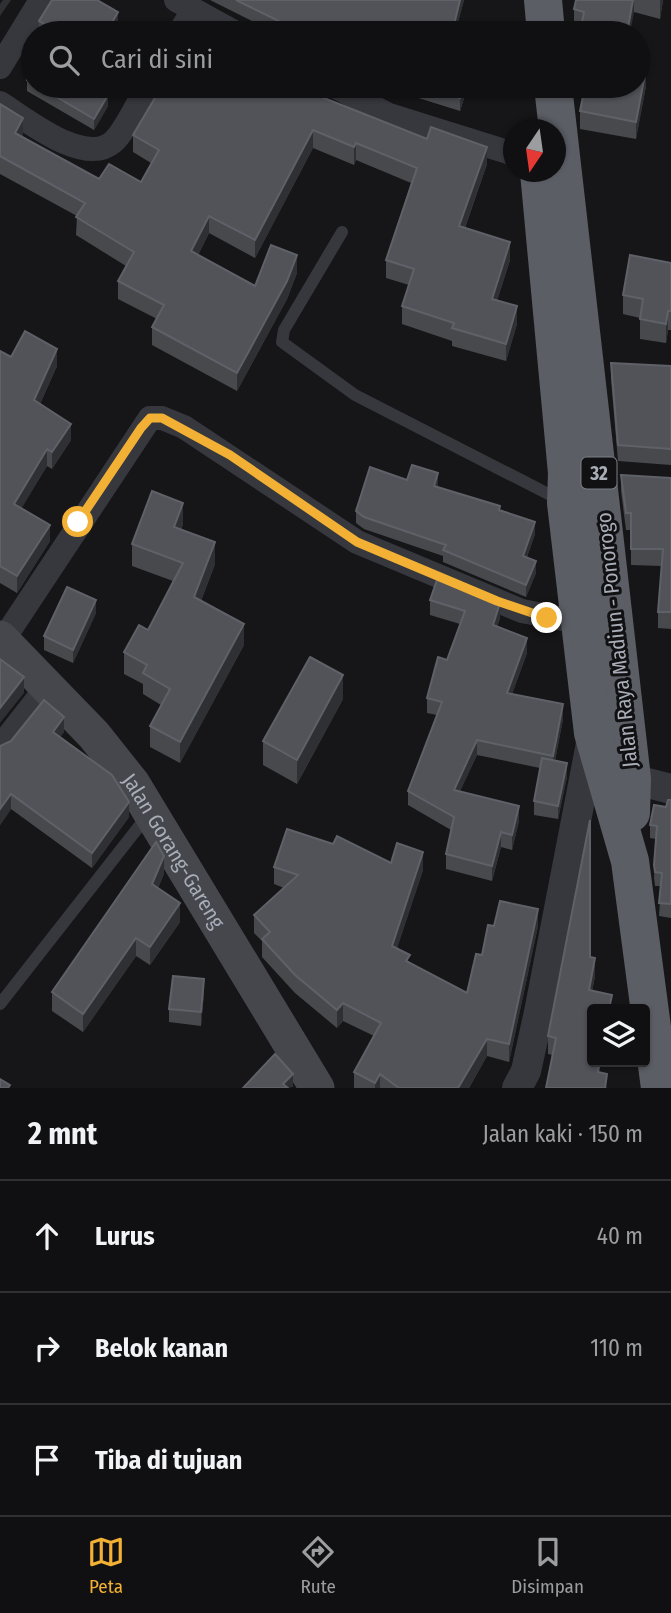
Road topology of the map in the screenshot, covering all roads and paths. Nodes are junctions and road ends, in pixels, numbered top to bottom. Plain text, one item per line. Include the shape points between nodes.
1 (41, 0) edge
2 (516, 0) edge
3 (542, 0) edge
4 (185, 5) edge
5 (28, 21) edge
6 (214, 21) edge
7 (519, 21) edge
8 (545, 21) edge
9 (21, 32) edge
10 (0, 66) edge
11 (141, 98) edge
12 (357, 98) edge
13 (529, 98) edge
14 (554, 98) edge
15 (0, 103) edge
16 (532, 119) edge
17 (503, 151) edge
18 (541, 182) edge
19 (342, 232) dead end
20 (589, 482) junction
21 (579, 622) junction
22 (1, 639) edge
23 (47, 687) junction
24 (593, 733) junction
25 (0, 747) edge
26 (632, 779) junction
27 (671, 789) edge
28 (150, 812) junction
29 (630, 861) junction
30 (0, 1004) edge
31 (317, 1088) edge
32 (517, 1088) edge
33 (660, 1088) edge

1 - 5 street
2 - 7 highway
3 - 8 highway
4 - 6 street
9 - 10 street
11 - 15 street via 114,142 83,150
12 - 17 street via 389,115
13 - 16 highway
14 - 20 highway, Jalan Raya Madiun - Ponorogo / 32
18 - 20 highway, Jalan Raya Madiun - Ponorogo / 32
19 - 20 lane via 284,330 282,342 355,395
20 - 21 highway, Jalan Raya Madiun - Ponorogo / 32
20 - 26 highway, Jalan Raya Madiun - Ponorogo / 32
21 - 22 street via 522,611 357,542 196,434 162,418 150,418
21 - 24 highway, Jalan Raya Madiun - Ponorogo / 32
22 - 23 main road, Jalan Gorang-Gareng
23 - 25 street
23 - 28 main road, Jalan Gorang-Gareng via 94,735
24 - 29 highway, Jalan Raya Madiun - Ponorogo / 32
24 - 32 street via 539,1012 526,1071
26 - 27 street
26 - 29 highway, Jalan Raya Madiun - Ponorogo / 32
28 - 30 lane
28 - 31 main road, Jalan Gorang-Gareng
29 - 33 highway, Jalan Raya Madiun - Ponorogo / 32 via 652,975

